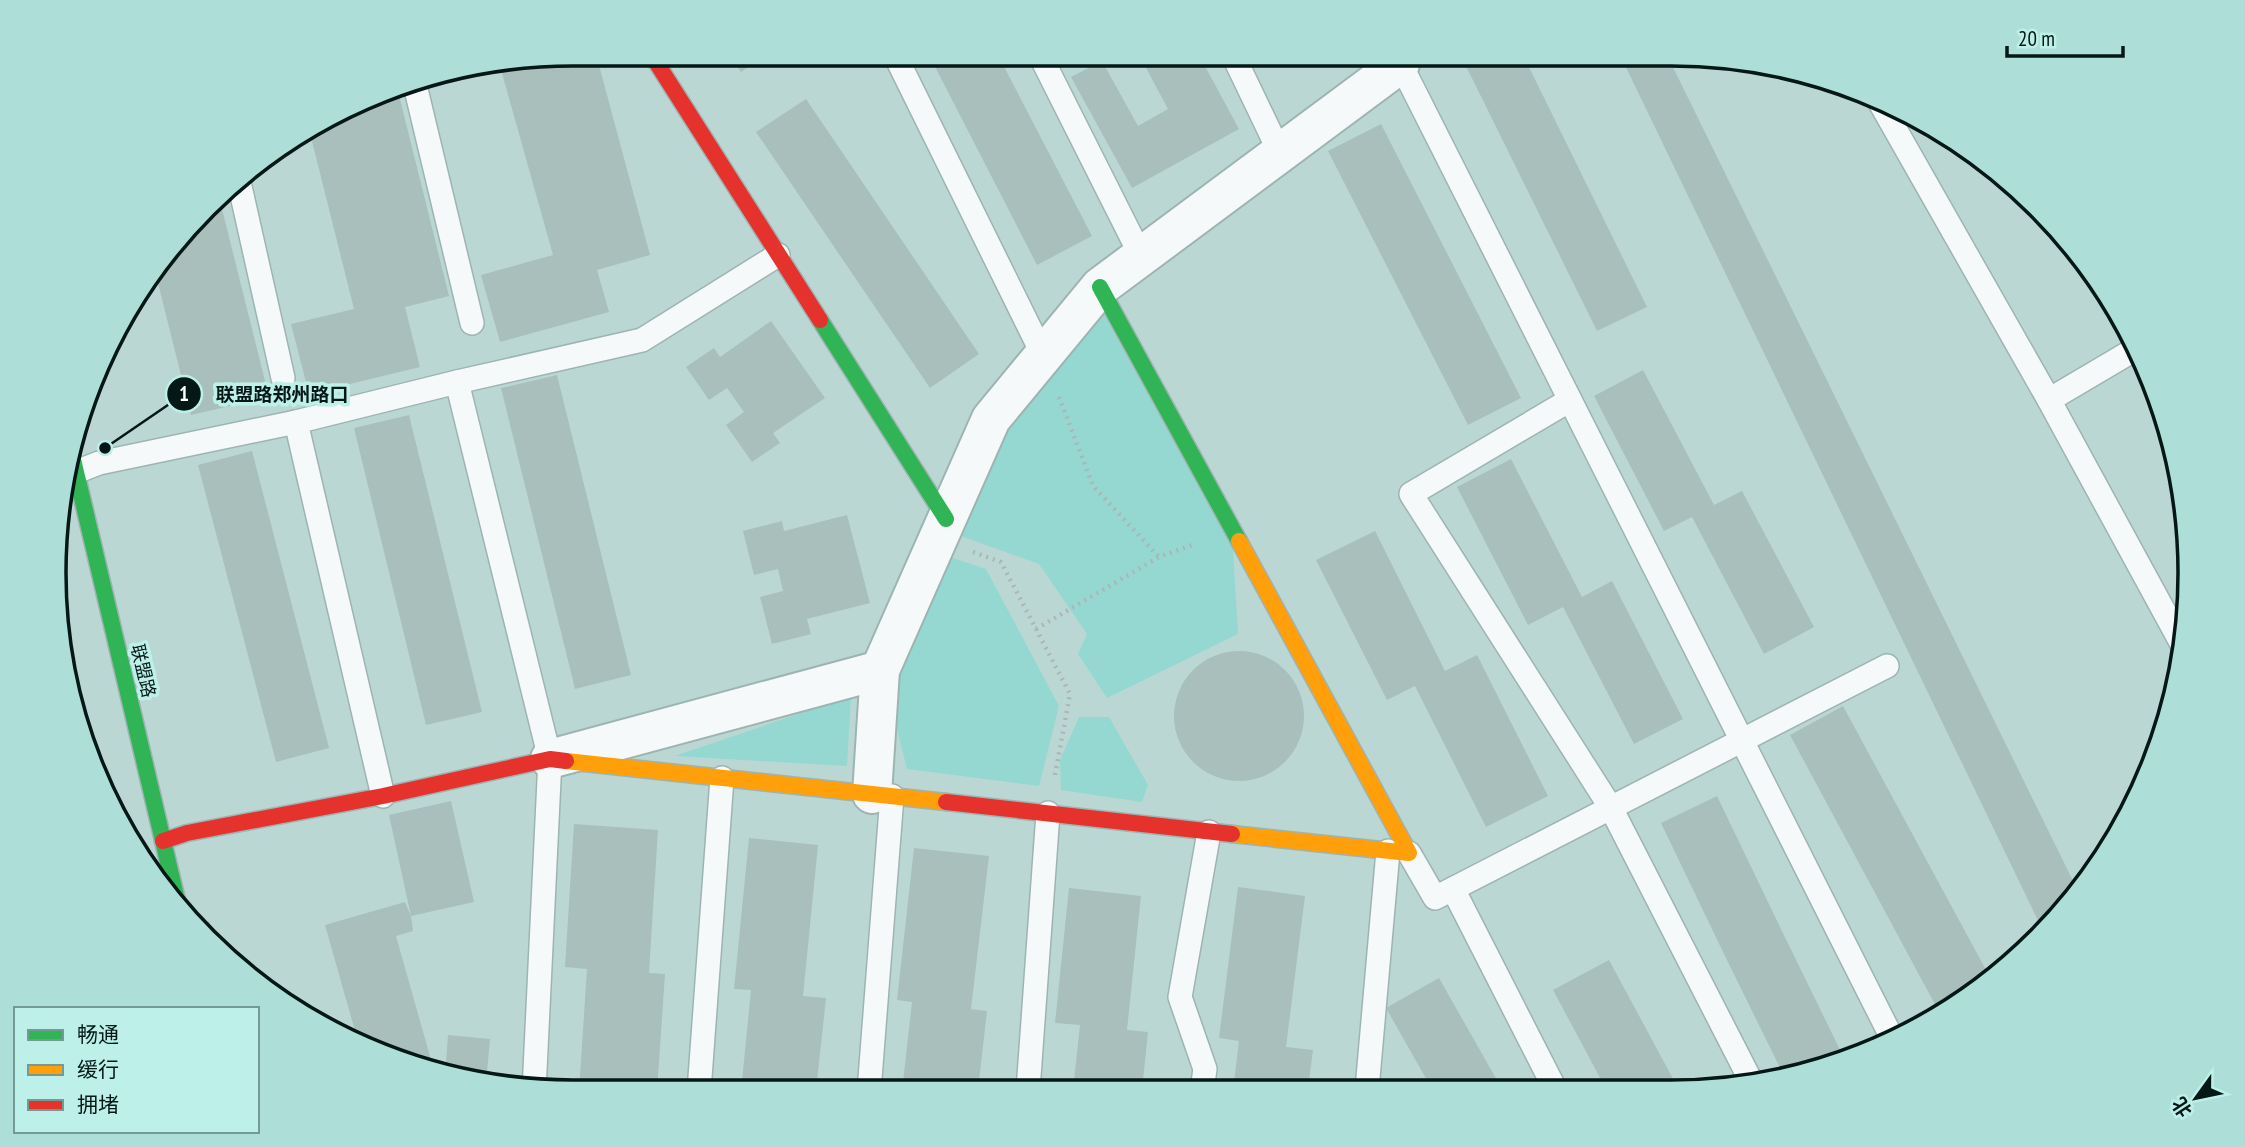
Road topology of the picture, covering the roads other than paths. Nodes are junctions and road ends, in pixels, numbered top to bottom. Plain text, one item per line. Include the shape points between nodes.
1 (659, 66) edge
2 (900, 66) edge
3 (1046, 66) edge
4 (1238, 66) edge
5 (1389, 66) edge
6 (1402, 66) edge
7 (416, 91) edge
8 (1887, 115) edge
9 (1280, 153) junction
10 (241, 190) edge
11 (778, 255) junction
12 (1141, 256) junction
13 (1100, 287) junction
14 (472, 323) dead end
15 (2128, 353) edge
16 (1044, 355) junction
17 (283, 378) dead end
18 (457, 382) junction
19 (1570, 400) junction
20 (2049, 400) junction
21 (296, 422) junction
22 (79, 461) edge
23 (76, 474) edge
24 (942, 529) junction
25 (2175, 631) edge
26 (1887, 666) dead end
27 (880, 670) junction
28 (1742, 741) junction
29 (550, 759) junction
30 (722, 778) junction
31 (882, 795) junction
32 (383, 796) junction
33 (1611, 808) junction
34 (1048, 813) junction
35 (1209, 832) junction
36 (163, 842) junction
37 (1398, 852) junction
38 (173, 885) edge
39 (1453, 889) junction
40 (1889, 1031) edge
41 (1748, 1074) edge
42 (535, 1079) edge
43 (700, 1080) edge
44 (869, 1080) edge
45 (1029, 1080) edge
46 (1203, 1080) edge
47 (1368, 1080) edge
48 (1550, 1080) edge

1 - 11 street
2 - 16 lane
3 - 12 lane
4 - 9 lane
5 - 9 street
6 - 19 lane
7 - 14 lane
8 - 20 lane
9 - 12 street
10 - 17 lane
11 - 18 lane via 642,340
11 - 24 street
12 - 13 street
13 - 16 street
13 - 37 street
15 - 20 lane
16 - 24 street via 991,419
18 - 21 lane
18 - 29 lane
19 - 28 lane
19 - 33 lane via 1411,494
20 - 25 lane
21 - 22 lane via 99,463
21 - 32 lane
23 - 36 street, 联盟路
24 - 27 street
26 - 28 lane
27 - 29 street
27 - 31 street
28 - 33 lane
28 - 40 lane
29 - 30 street
29 - 32 street
29 - 42 lane
30 - 31 street
30 - 43 lane
31 - 34 street
31 - 44 lane
32 - 36 street via 187,833
33 - 39 lane
33 - 41 lane
34 - 35 street
34 - 45 lane
35 - 37 street
35 - 46 lane via 1180,997 1205,1069
36 - 38 street, 联盟路
37 - 39 lane via 1435,898
37 - 47 lane
39 - 48 lane

